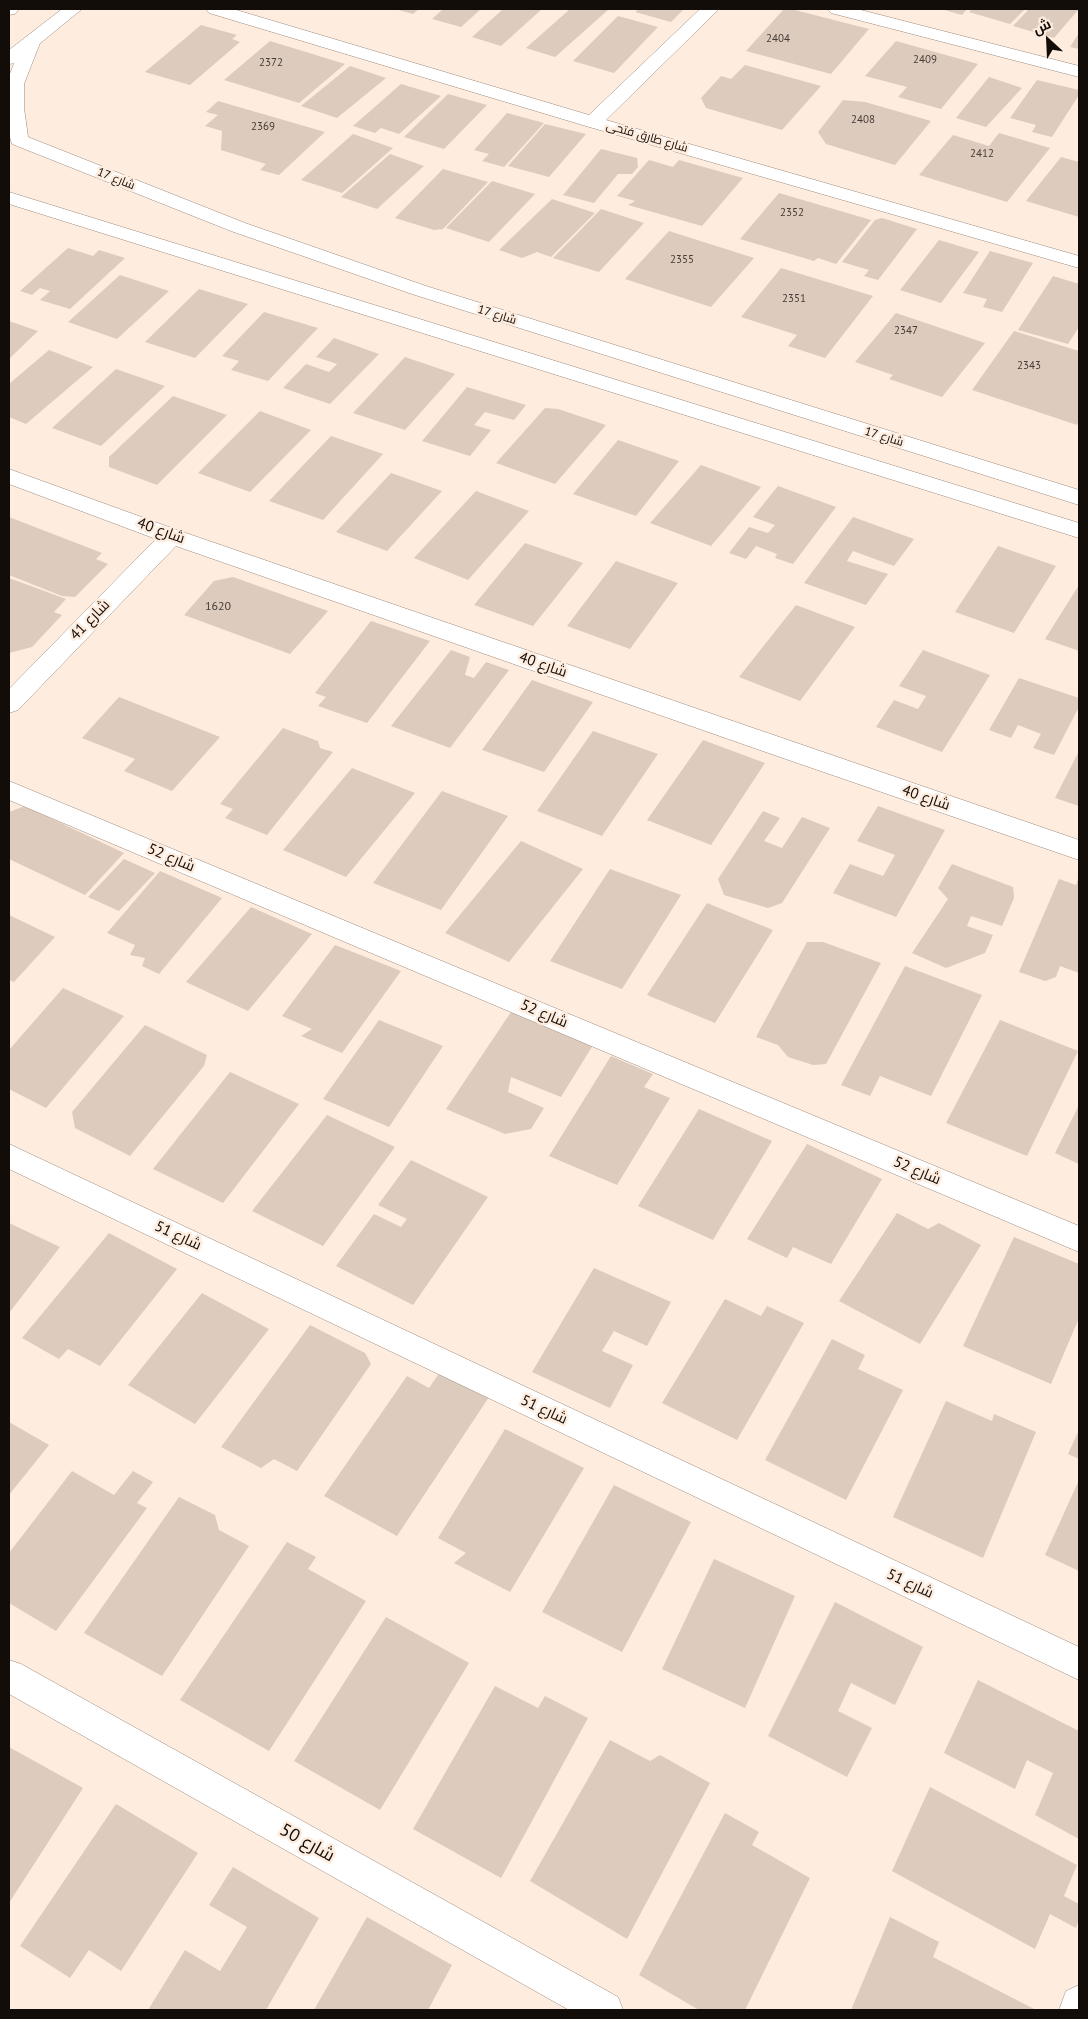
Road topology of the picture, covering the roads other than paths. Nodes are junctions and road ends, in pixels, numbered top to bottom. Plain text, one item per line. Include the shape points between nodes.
1 (74, 9) edge
2 (215, 9) edge
3 (710, 9) edge
4 (837, 9) edge
5 (31, 43) junction
6 (9, 59) edge
7 (1079, 72) edge
8 (593, 122) junction
9 (14, 140) edge
10 (9, 198) edge
11 (1079, 262) edge
12 (9, 476) edge
13 (1079, 498) edge
14 (1079, 531) edge
15 (172, 536) junction
16 (9, 704) edge
17 (9, 790) edge
18 (1079, 850) edge
19 (9, 1156) edge
20 (1079, 1239) edge
21 (1079, 1664) edge
22 (9, 1676) edge
23 (1079, 2004) edge
24 (605, 2010) edge
25 (1077, 2010) edge

1 - 5 street
2 - 8 street, شارع طارق فتحى
3 - 8 street
4 - 7 street
5 - 6 street
5 - 9 street, شارع 17 via 16,84
8 - 11 street, شارع طارق فتحى
9 - 13 street, شارع 17 via 238,227 419,290
10 - 14 street
12 - 15 street, شارع 40
15 - 16 street, شارع 41
15 - 18 street, شارع 40
17 - 20 street, شارع 52
19 - 21 street, شارع 51
22 - 24 street, شارع 50
23 - 25 street

